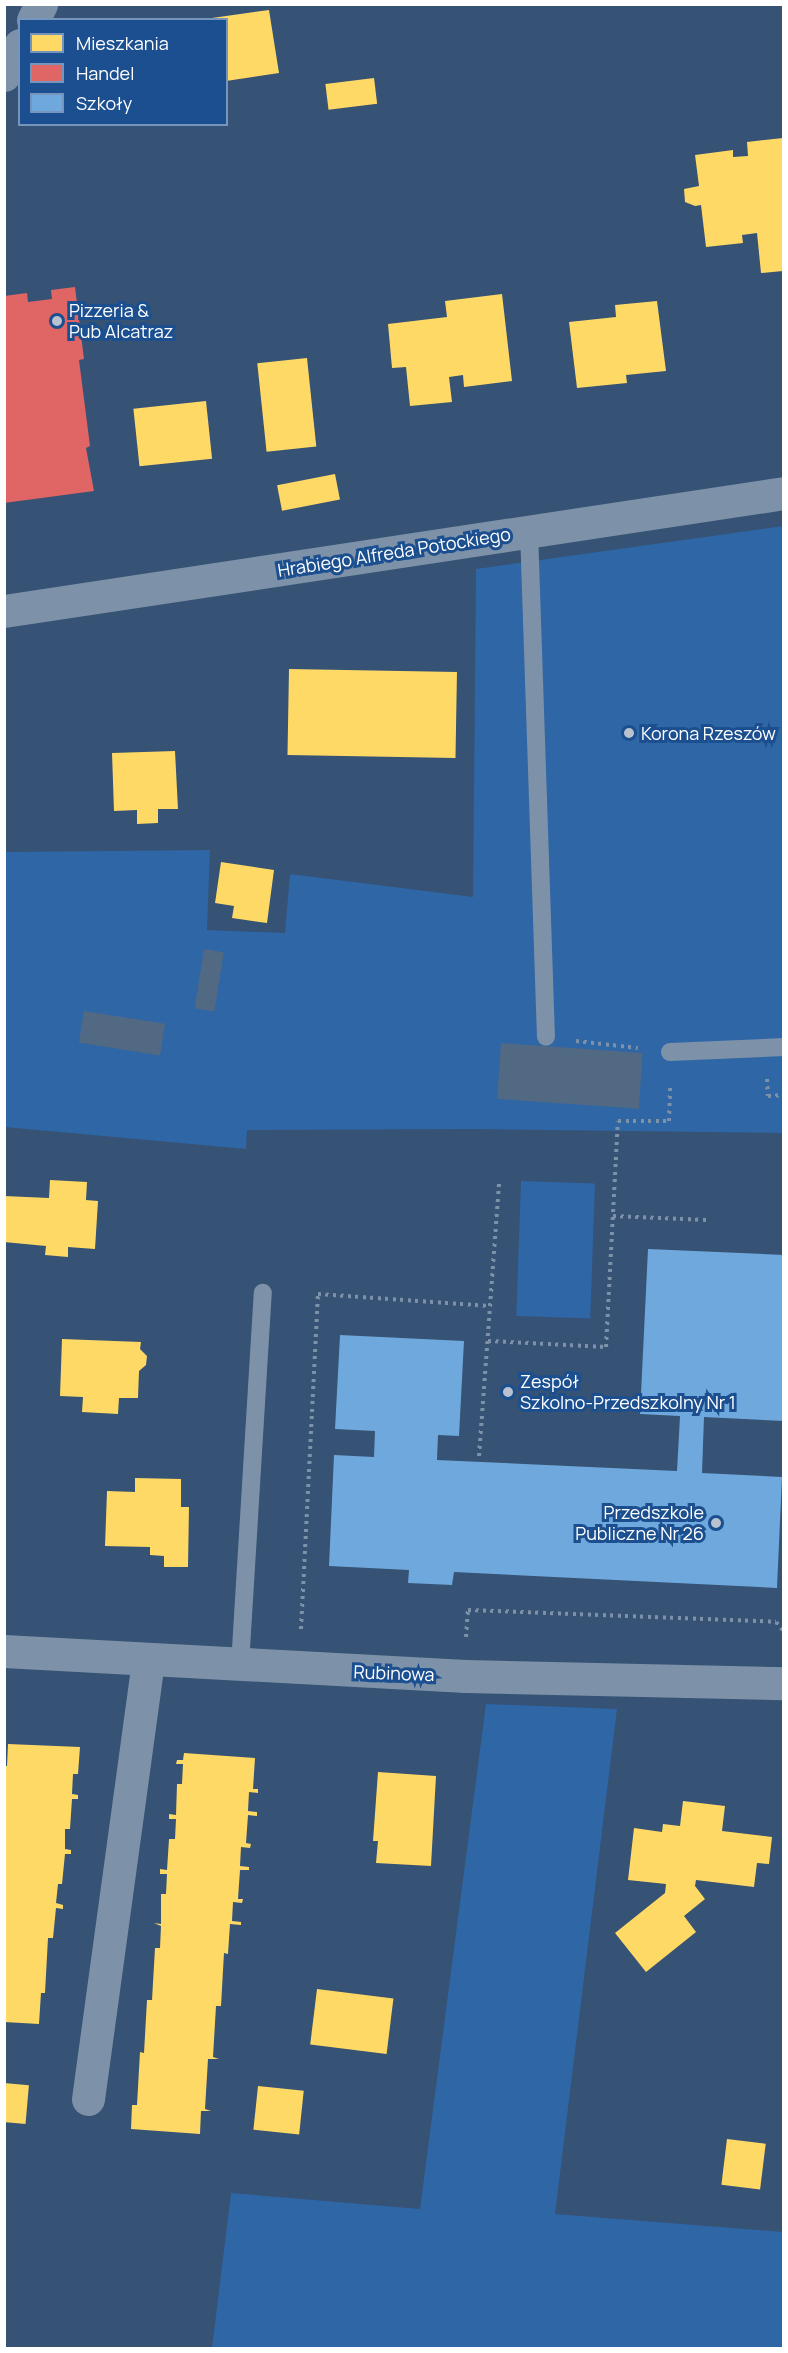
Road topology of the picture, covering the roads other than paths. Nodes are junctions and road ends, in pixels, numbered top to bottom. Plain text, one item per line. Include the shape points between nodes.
1 (41, 4) edge
2 (34, 18) edge
3 (18, 49) edge
4 (4, 75) edge
5 (783, 493) edge
6 (529, 531) junction
7 (4, 611) edge
8 (546, 1037) road end
9 (783, 1047) edge
10 (670, 1052) road end
11 (263, 1293) dead end
12 (4, 1651) edge
13 (148, 1660) junction
14 (240, 1665) junction
15 (783, 1683) edge
16 (88, 2099) dead end

1 - 2 street
3 - 4 street
5 - 6 street, Hrabiego Alfreda Potockiego
6 - 7 street, Hrabiego Alfreda Potockiego
6 - 8 lane
9 - 10 lane
11 - 14 lane
12 - 13 street, Rubinowa
13 - 14 street, Rubinowa
13 - 16 street
14 - 15 street, Rubinowa via 465,1676

